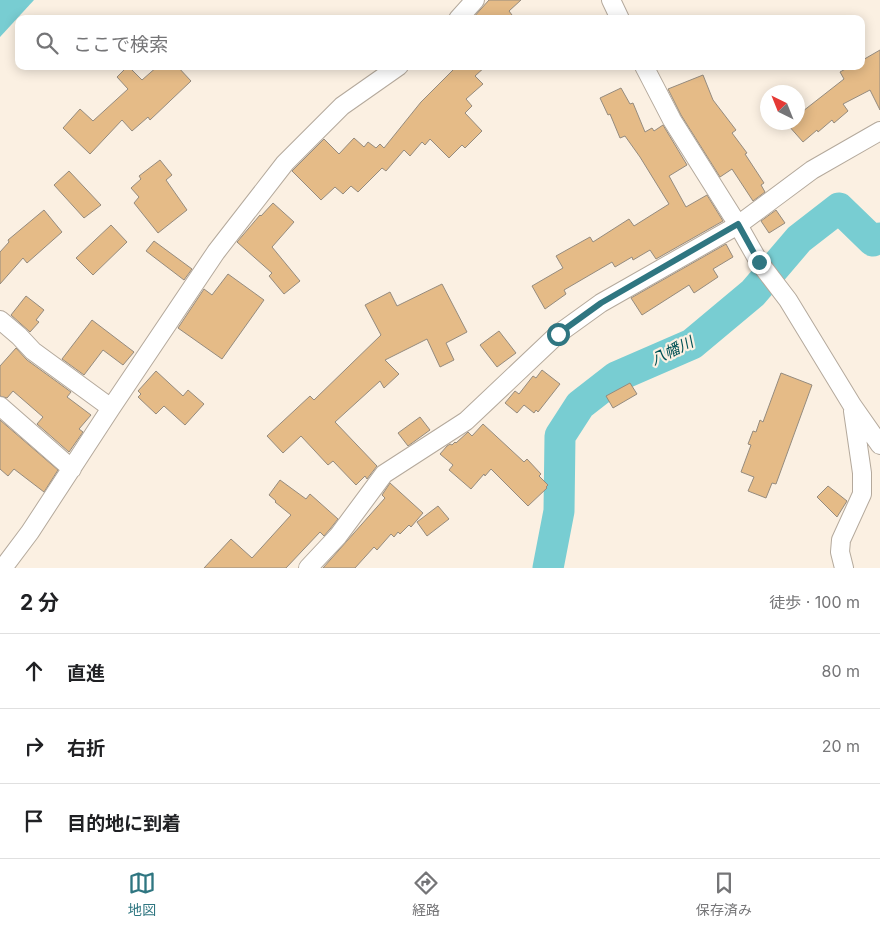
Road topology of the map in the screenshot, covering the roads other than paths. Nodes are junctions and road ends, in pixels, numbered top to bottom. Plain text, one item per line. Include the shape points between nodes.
1 (475, 0) edge
2 (611, 0) edge
3 (462, 15) edge
4 (618, 15) edge
5 (394, 70) edge
6 (646, 70) edge
7 (880, 131) edge
8 (738, 224) junction
9 (0, 320) edge
10 (852, 405) junction
11 (0, 406) edge
12 (111, 408) junction
13 (880, 445) edge
14 (72, 469) junction
15 (3, 568) edge
16 (308, 568) edge
17 (844, 568) edge

1 - 3 street
2 - 4 street
5 - 12 street via 342,106 285,164 216,252
6 - 8 street via 672,120
7 - 8 street via 812,170
8 - 10 street
8 - 16 street via 601,303 558,334 466,421 384,474 338,536
9 - 12 street via 32,351
10 - 13 street
10 - 17 street via 862,494 841,540
11 - 14 street
12 - 14 street
14 - 15 street

